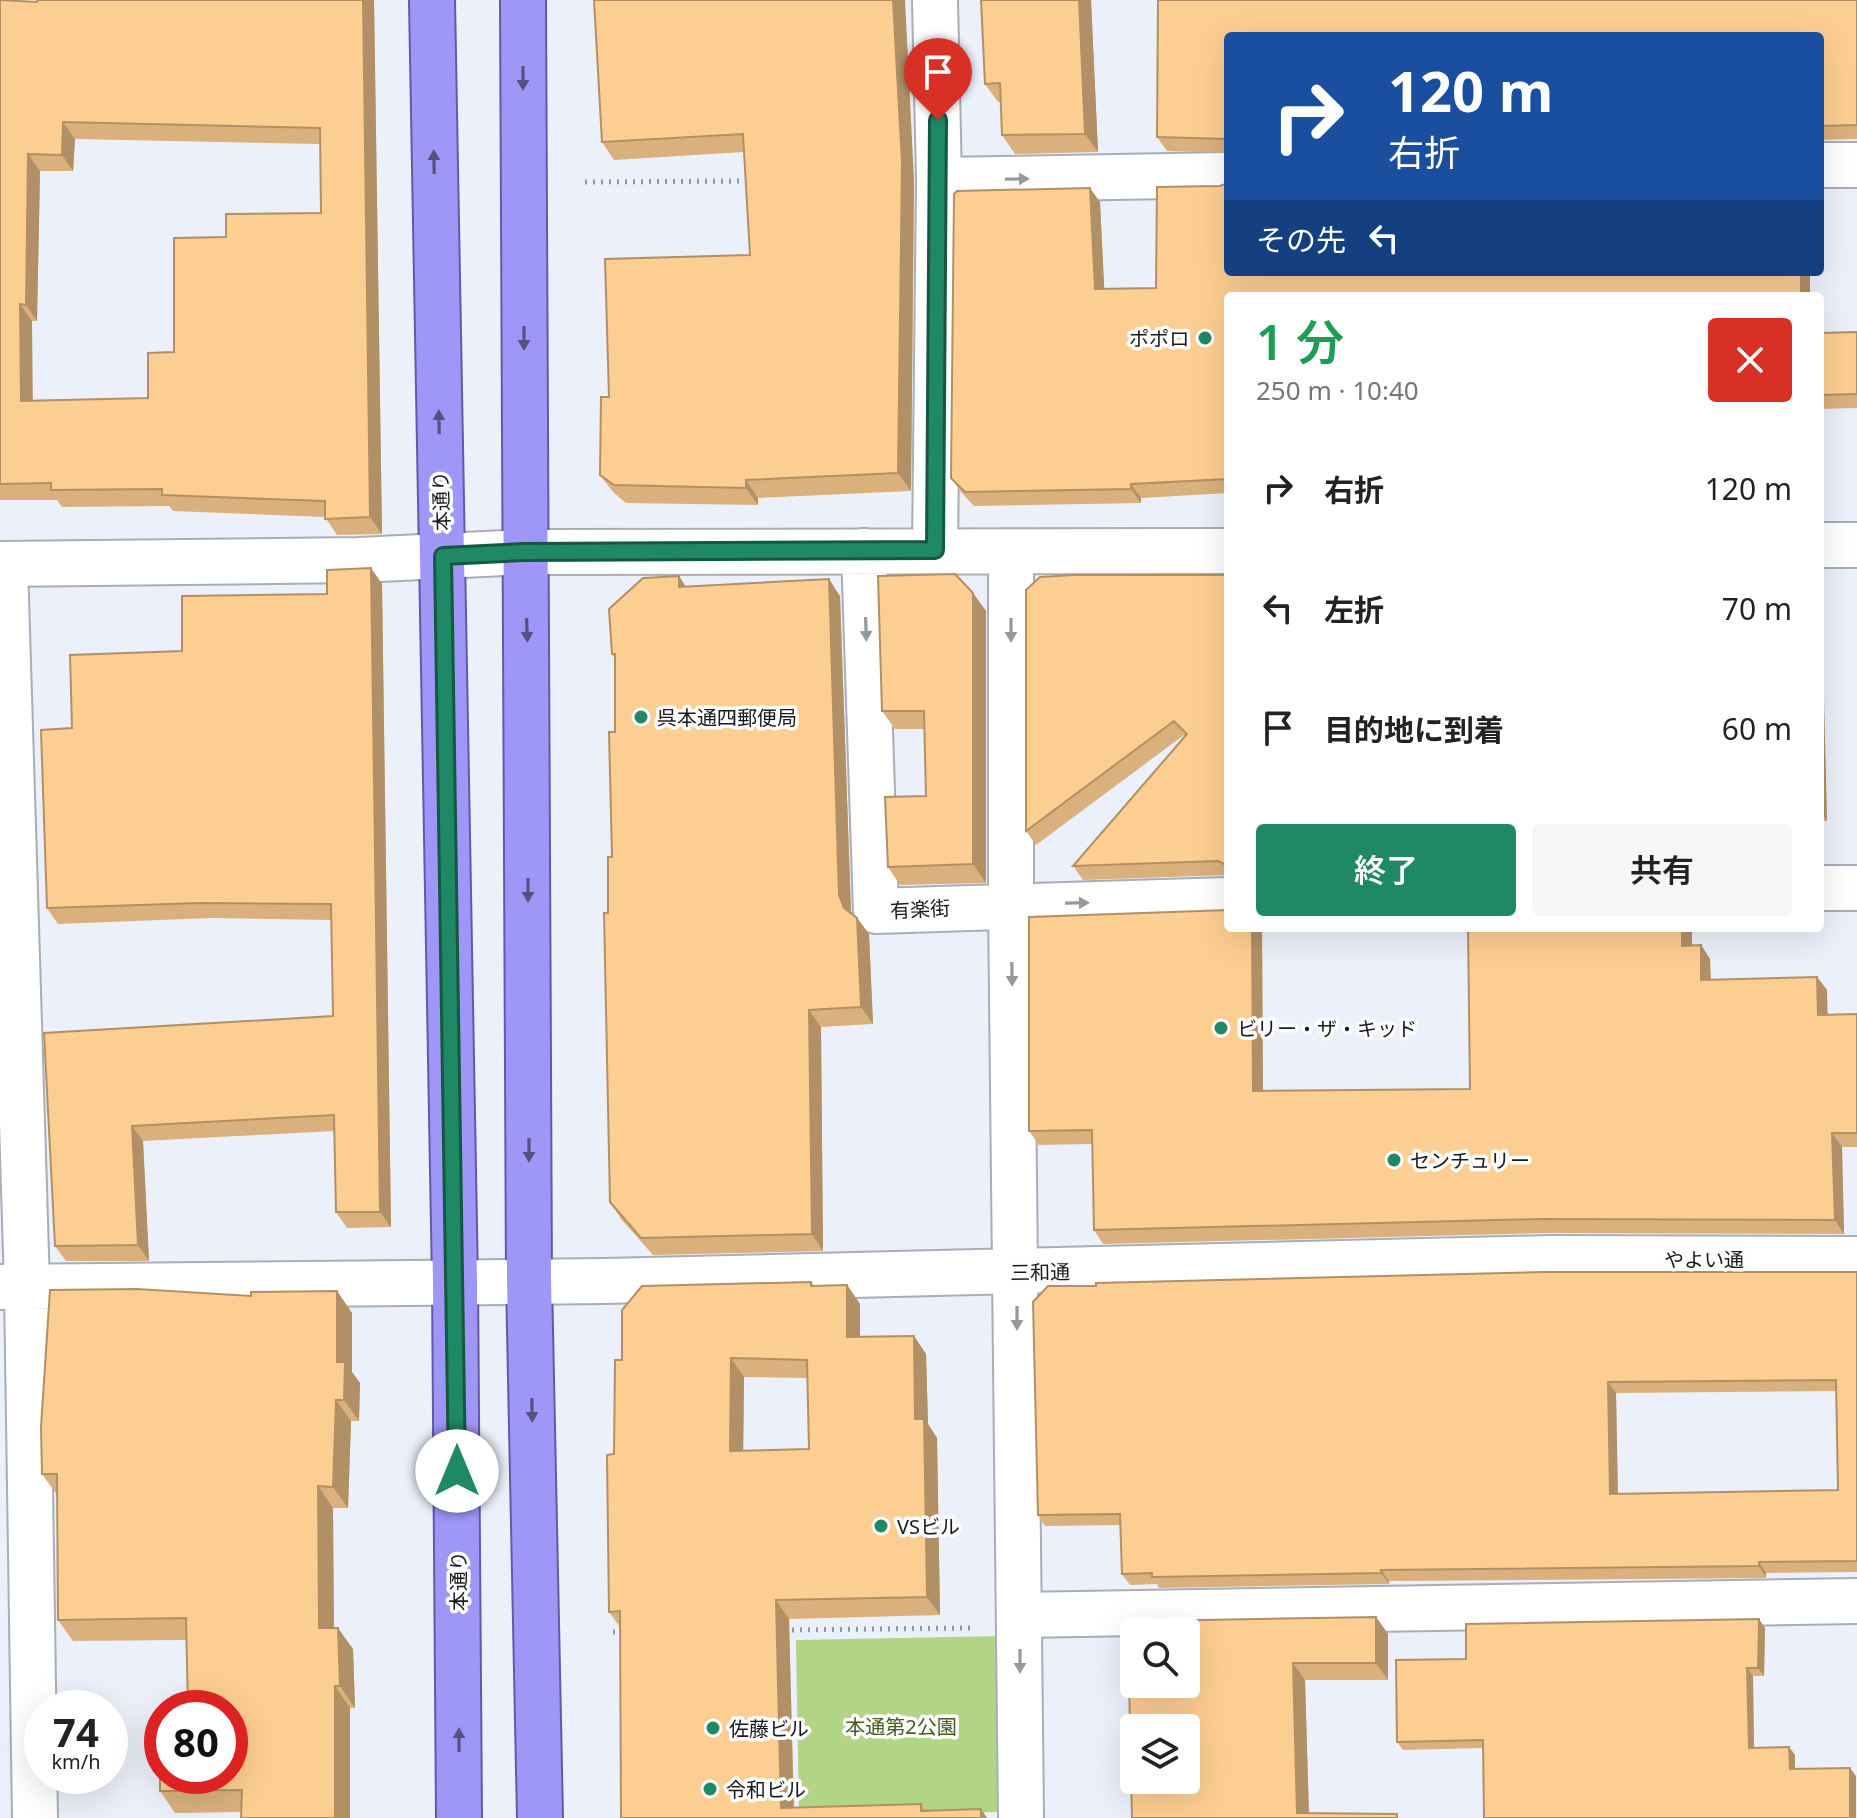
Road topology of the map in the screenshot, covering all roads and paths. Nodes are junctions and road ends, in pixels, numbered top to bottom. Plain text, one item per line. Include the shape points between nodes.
1 (432, 0) edge
2 (523, 0) edge
3 (935, 0) edge
4 (1824, 165) edge
5 (1857, 165) edge
6 (1224, 175) edge
7 (939, 180) junction
8 (754, 181) edge
9 (585, 182) dead end
10 (1824, 545) edge
11 (1857, 545) edge
12 (935, 550) junction
13 (864, 551) junction
14 (1224, 551) edge
15 (524, 552) junction
16 (1011, 552) junction
17 (443, 556) junction
18 (3, 564) edge
19 (1824, 888) edge
20 (1857, 888) edge
21 (1224, 900) edge
22 (1011, 904) junction
23 (9, 956) edge
24 (1550, 1258) joint
25 (1857, 1259) edge
26 (1017, 1273) junction
27 (529, 1280) junction
28 (455, 1281) junction
29 (14, 1287) edge
30 (1857, 1601) edge
31 (1020, 1621) junction
32 (769, 1630) edge
33 (613, 1632) edge
34 (629, 1632) edge
35 (15, 1658) edge
36 (35, 1818) edge
37 (459, 1818) edge
38 (540, 1818) edge
39 (1021, 1818) edge

17 -> 1 highway, 本通り
2 -> 15 highway
3 - 7 street
4 - 5 street
7 -> 6 street
7 - 12 street
8 - 9 path
10 - 11 street
12 - 13 street
12 - 16 street
13 - 15 street
13 -> 22 street, 有楽街 via 876,911
14 - 16 street
15 - 17 street
15 -> 27 highway
16 -> 22 street
17 - 18 street
17 - 28 highway, 本通り
18 - 23 street
19 - 20 street
22 -> 21 street, 有楽街
22 -> 26 street
23 - 29 street
24 - 25 street, やよい通
24 - 26 street, 三和通
26 - 27 street, 三和通
26 -> 31 street
27 - 28 street, 三和通
27 -> 38 highway
28 - 29 street, 三和通
37 -> 28 highway, 本通り
29 - 35 street
30 - 31 street
31 - 32 path
31 -> 39 street
33 - 34 path
35 - 36 street

